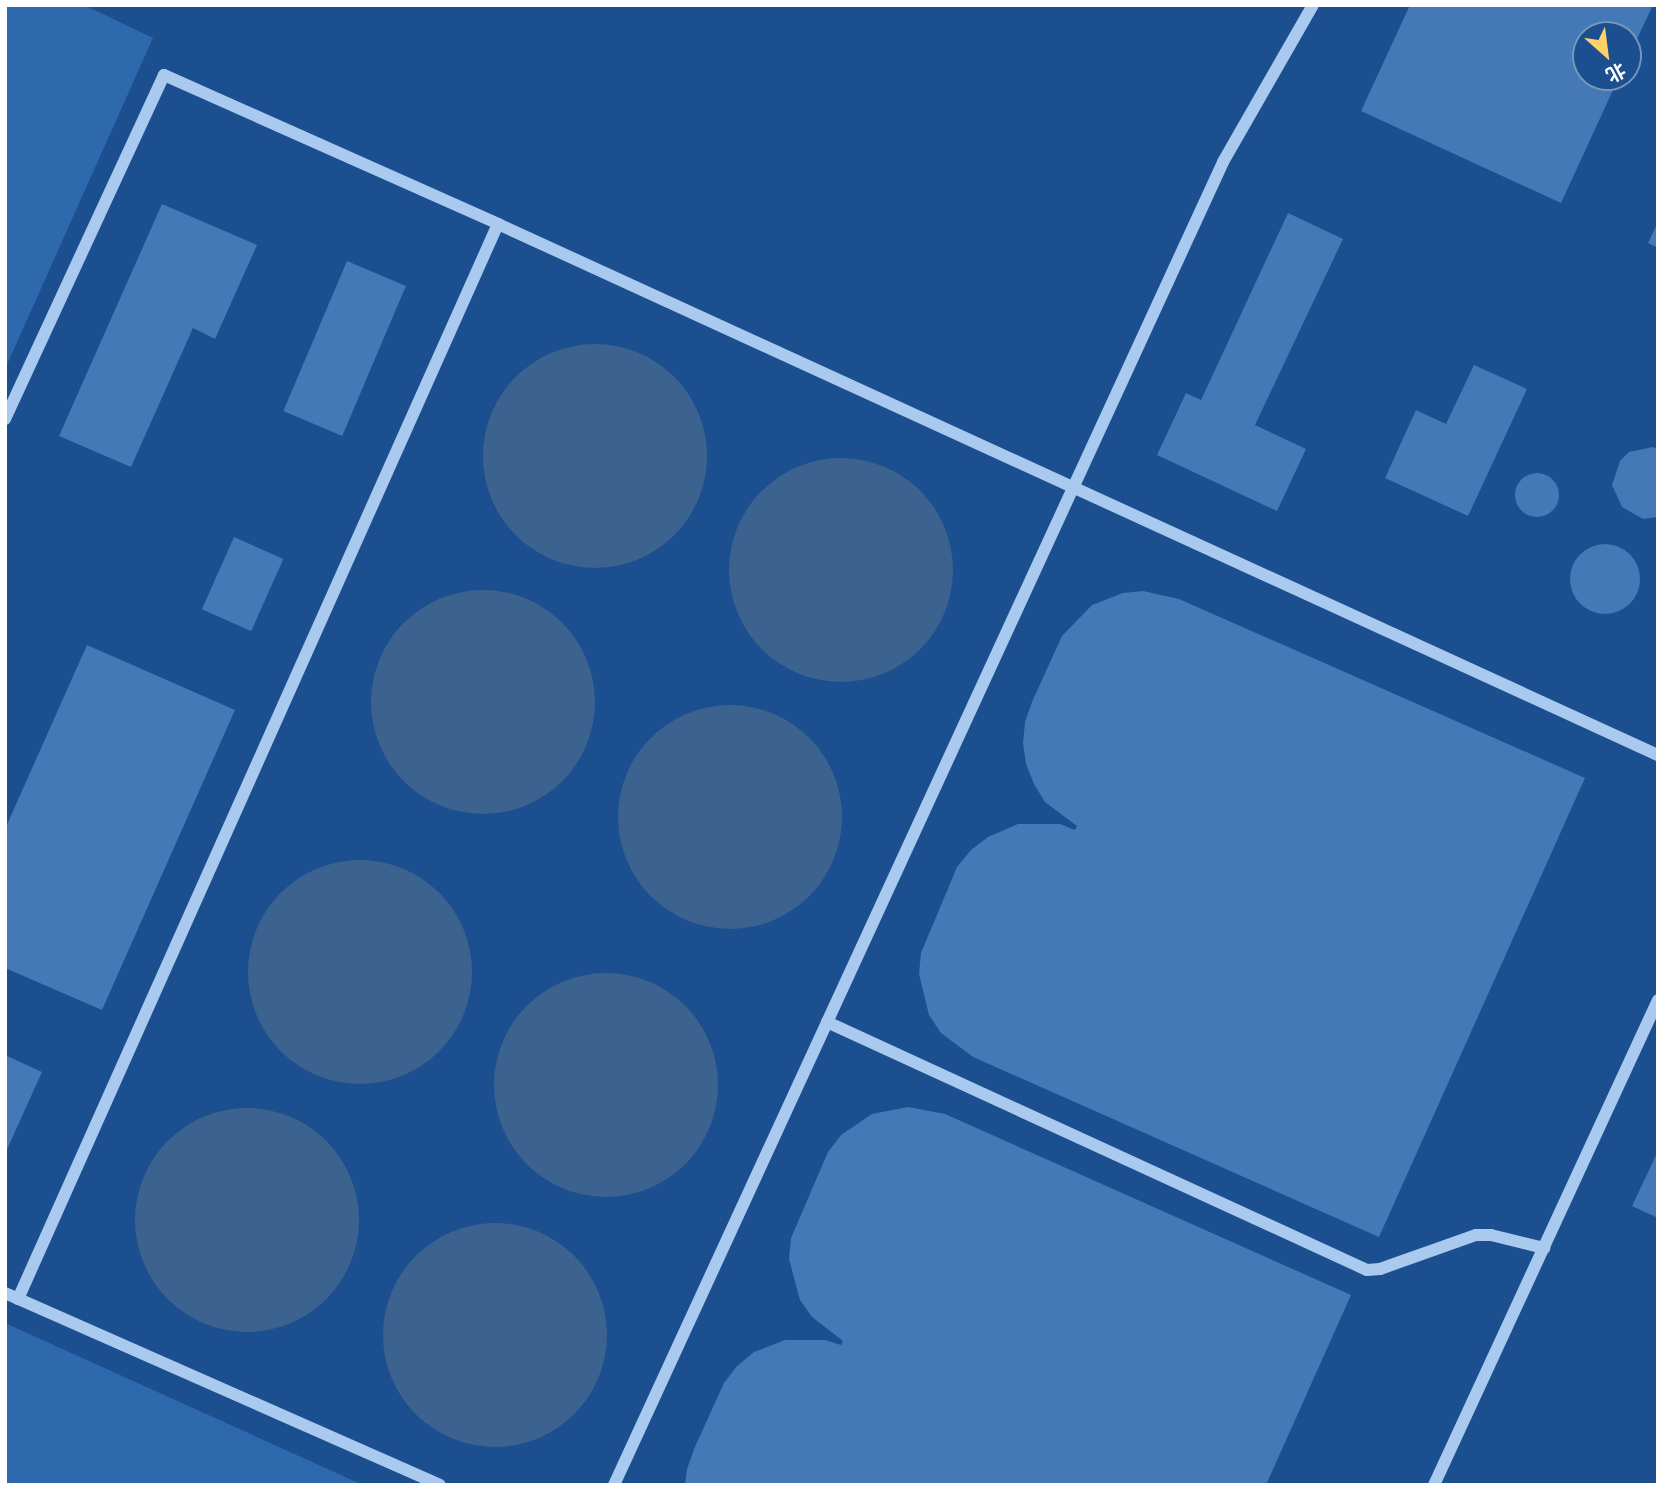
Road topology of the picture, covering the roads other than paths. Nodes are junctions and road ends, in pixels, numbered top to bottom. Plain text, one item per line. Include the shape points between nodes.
1 (1313, 5) edge
2 (498, 224) junction
3 (5, 419) edge
4 (1071, 489) junction
5 (1658, 755) edge
6 (1658, 1000) edge
7 (827, 1022) junction
8 (1544, 1248) junction
9 (5, 1293) edge
10 (18, 1299) junction
11 (440, 1485) edge
12 (614, 1485) edge
13 (1434, 1485) edge

1 - 4 lane via 1223,162
2 - 3 lane via 164,75
2 - 4 lane
2 - 10 lane
4 - 5 lane
4 - 7 lane
6 - 8 lane
7 - 8 lane via 1367,1270 1476,1235
7 - 12 lane
8 - 13 lane
9 - 10 lane
10 - 11 lane

